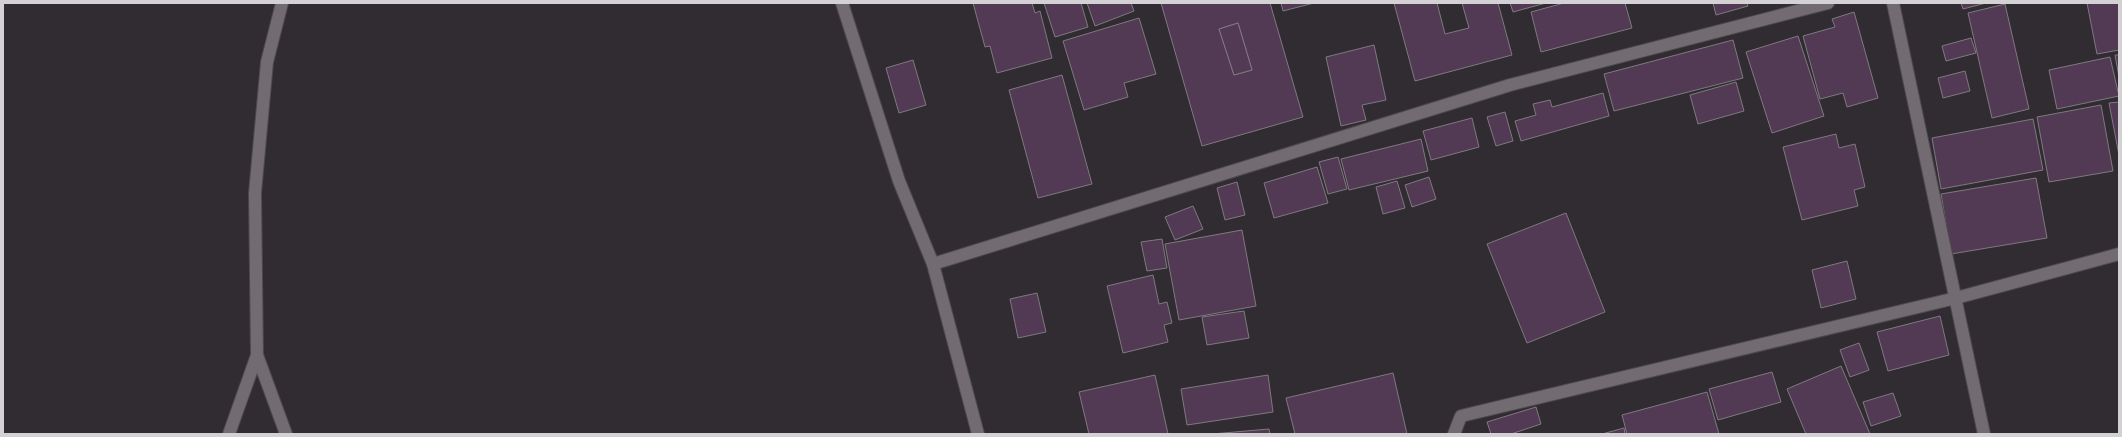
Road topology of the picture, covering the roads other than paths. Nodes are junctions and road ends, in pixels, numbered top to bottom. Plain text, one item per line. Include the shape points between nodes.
1 (282, 3) edge
2 (842, 3) edge
3 (1828, 3) edge
4 (1893, 3) edge
5 (2119, 254) edge
6 (933, 264) junction
7 (1956, 298) junction
8 (257, 355) junction
9 (229, 434) edge
10 (286, 434) edge
11 (978, 434) edge
12 (1454, 434) edge
13 (1984, 434) edge

1 - 8 street via 267,62 255,193
2 - 6 street via 899,181
3 - 6 street via 1510,85
4 - 7 street
5 - 7 street
6 - 11 street
7 - 12 street via 1461,416
7 - 13 street
8 - 9 street
8 - 10 street

